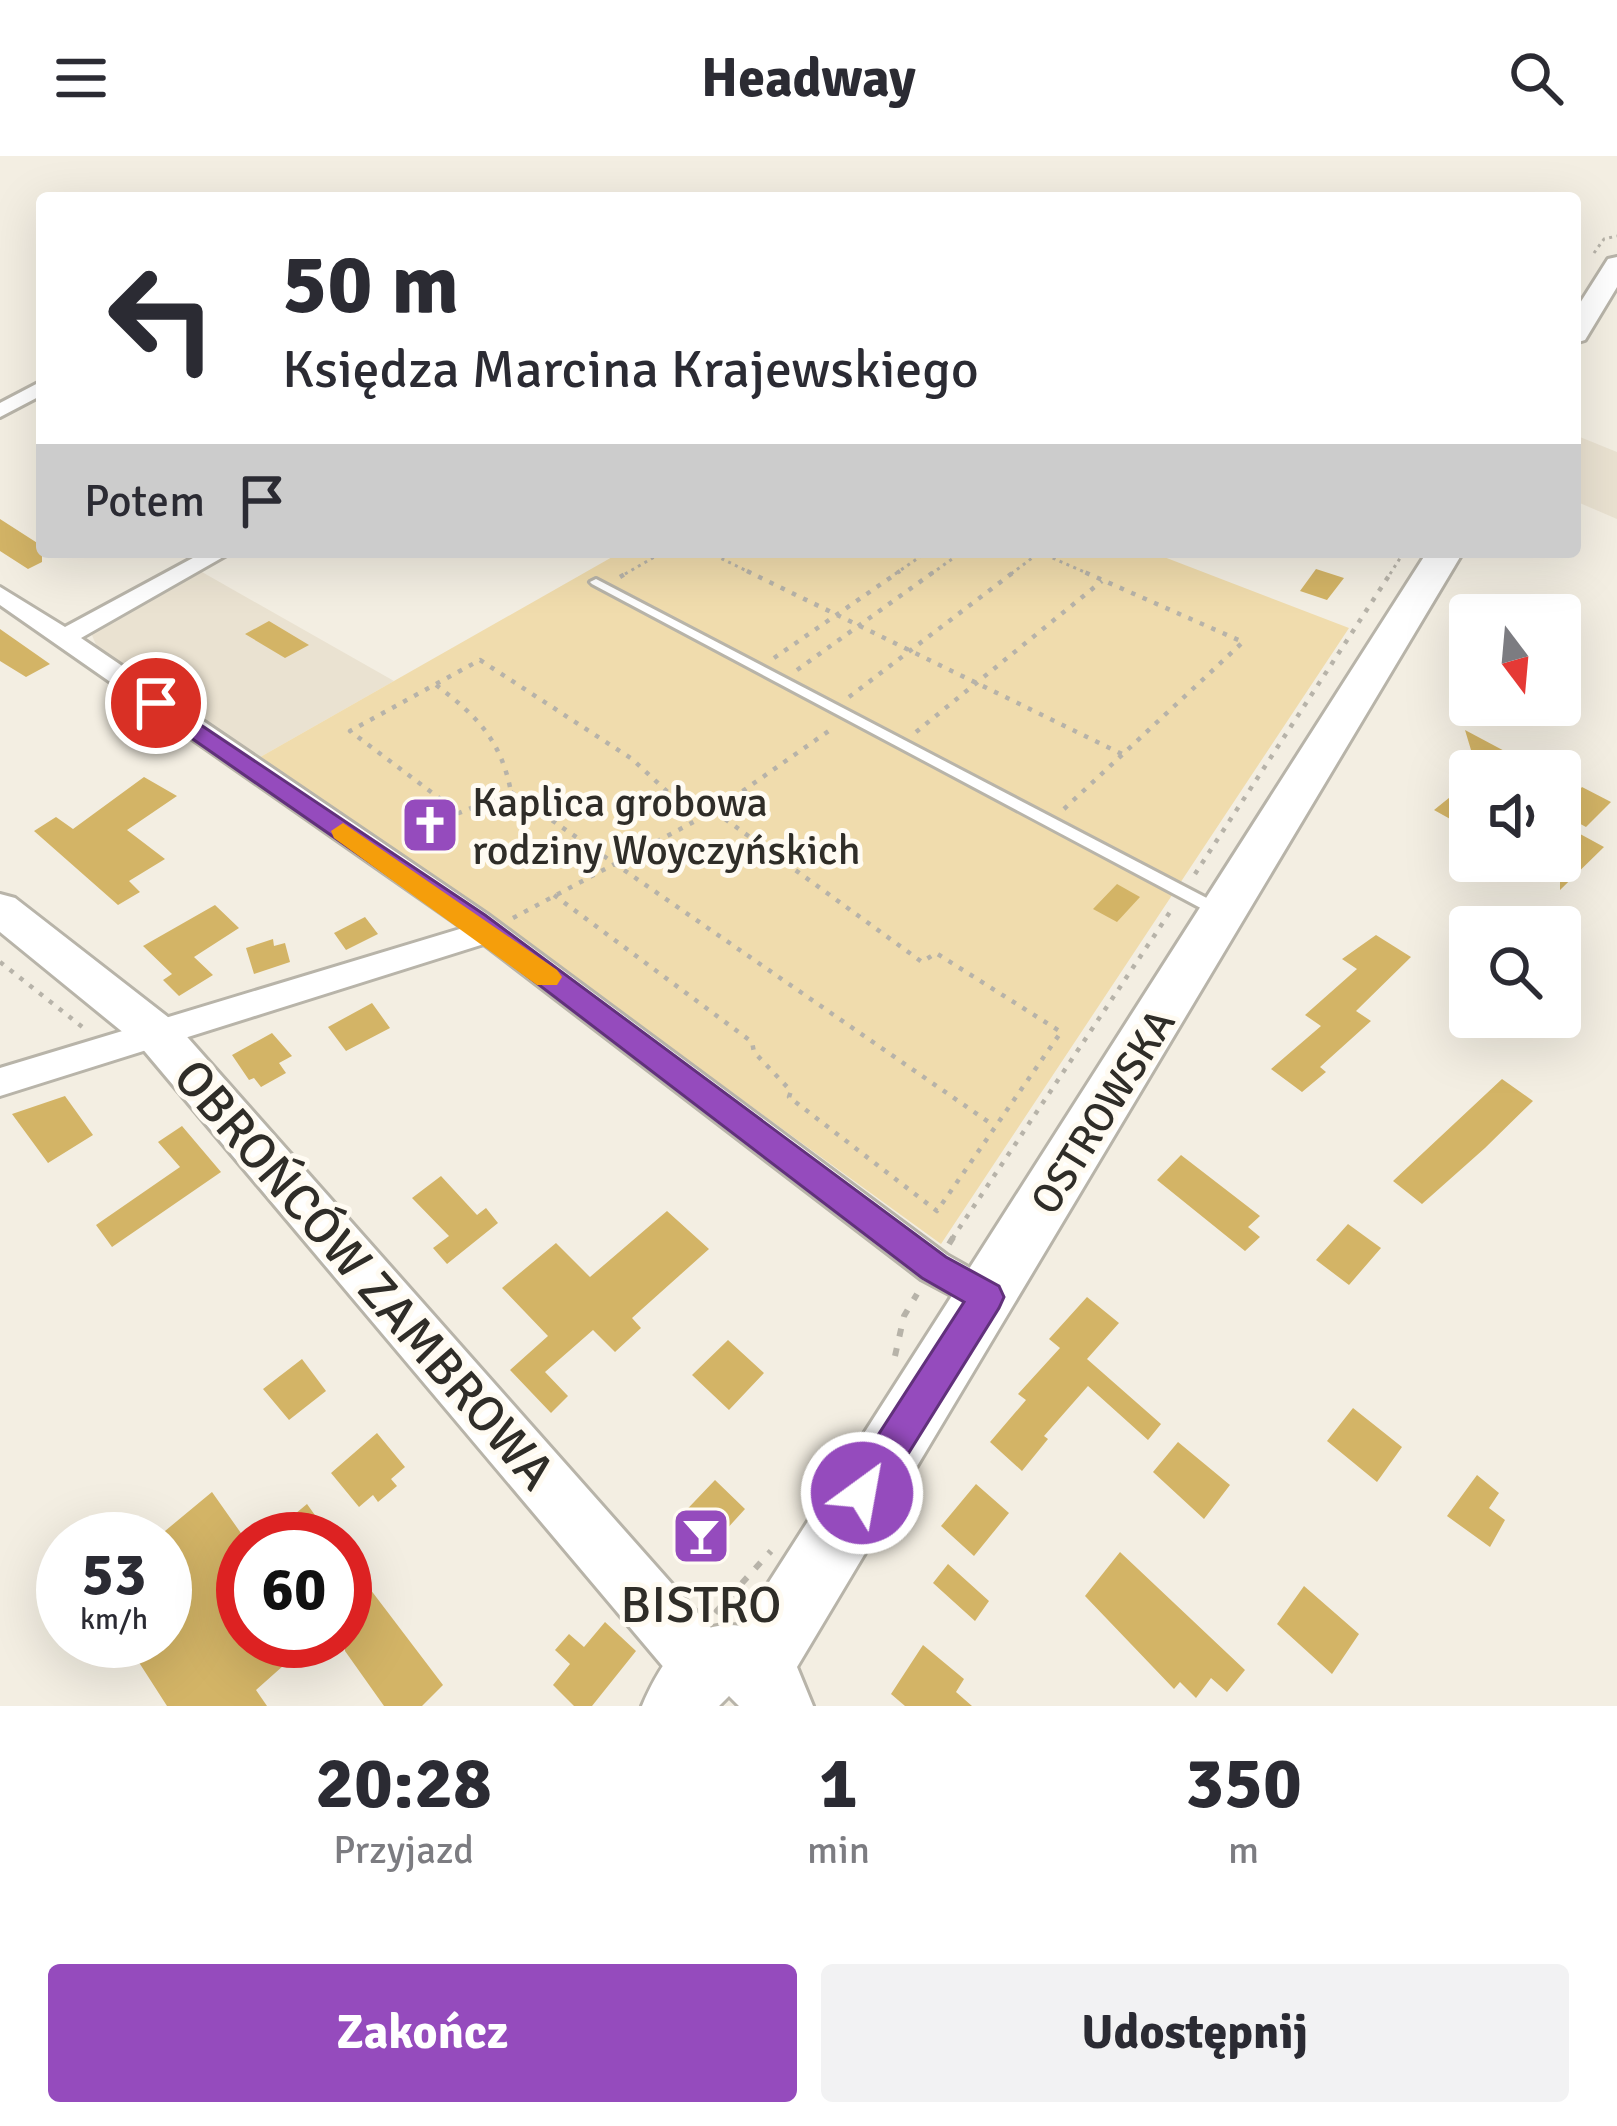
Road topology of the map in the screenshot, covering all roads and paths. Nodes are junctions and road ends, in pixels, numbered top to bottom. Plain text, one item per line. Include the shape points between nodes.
1 (1617, 265) edge
2 (1581, 324) edge
3 (36, 390) edge
4 (0, 411) edge
5 (210, 558) edge
6 (651, 558) edge
7 (720, 558) edge
8 (918, 558) edge
9 (954, 558) edge
10 (1032, 558) edge
11 (1053, 558) edge
12 (1401, 558) edge
13 (1441, 558) edge
14 (1102, 580) junction
15 (601, 584) joint
16 (0, 594) edge
17 (836, 615) junction
18 (858, 626) junction
19 (65, 637) junction
20 (909, 652) junction
21 (759, 668) junction
22 (797, 670) dead end
23 (976, 683) junction
24 (436, 685) junction
25 (835, 707) junction
26 (850, 716) junction
27 (902, 743) junction
28 (1122, 754) junction
29 (511, 792) junction
30 (714, 812) junction
31 (692, 824) junction
32 (1058, 825) junction
33 (612, 866) junction
34 (554, 896) junction
35 (1204, 903) junction
36 (0, 909) edge
37 (487, 932) junction
38 (0, 962) edge
39 (134, 1041) junction
40 (0, 1082) edge
41 (993, 1125) junction
42 (934, 1268) junction
43 (987, 1297) junction
44 (894, 1362) dead end
45 (779, 1543) dead end
46 (726, 1672) edge

1 - 2 main road
3 - 4 street
5 - 19 street
6 - 15 path
7 - 17 path
8 - 17 path
9 - 18 path
10 - 20 path
11 - 14 path
12 - 35 path
13 - 35 main road, OSTROWSKA
14 - 23 path
14 - 28 path via 1243,642
15 - 21 lane
16 - 19 street
17 - 18 path
17 - 21 path
18 - 20 path
18 - 22 path
19 - 37 street
20 - 23 path
20 - 25 path
21 - 25 lane
23 - 27 path
23 - 28 path
24 - 29 path via 504,749
24 - 29 path via 350,731 459,813
24 - 31 path via 479,660 632,759
25 - 26 lane
26 - 27 lane
26 - 30 path
27 - 32 lane
28 - 32 path via 1062,811
29 - 33 path
30 - 31 path
30 - 41 path via 922,962 936,953 1061,1032
31 - 33 path
32 - 35 lane
33 - 34 path
33 - 41 path
34 - 37 path
34 - 41 path via 752,1042 789,1097 938,1211
35 - 42 path
35 - 43 main road, OSTROWSKA
36 - 39 street, OBROŃCÓW ZAMBROWA
37 - 39 street
37 - 42 street
38 - 39 path
39 - 40 street
39 - 46 street, OBROŃCÓW ZAMBROWA
42 - 43 street
42 - 44 path via 904,1316
43 - 46 main road, OSTROWSKA
45 - 46 path via 740,1581

